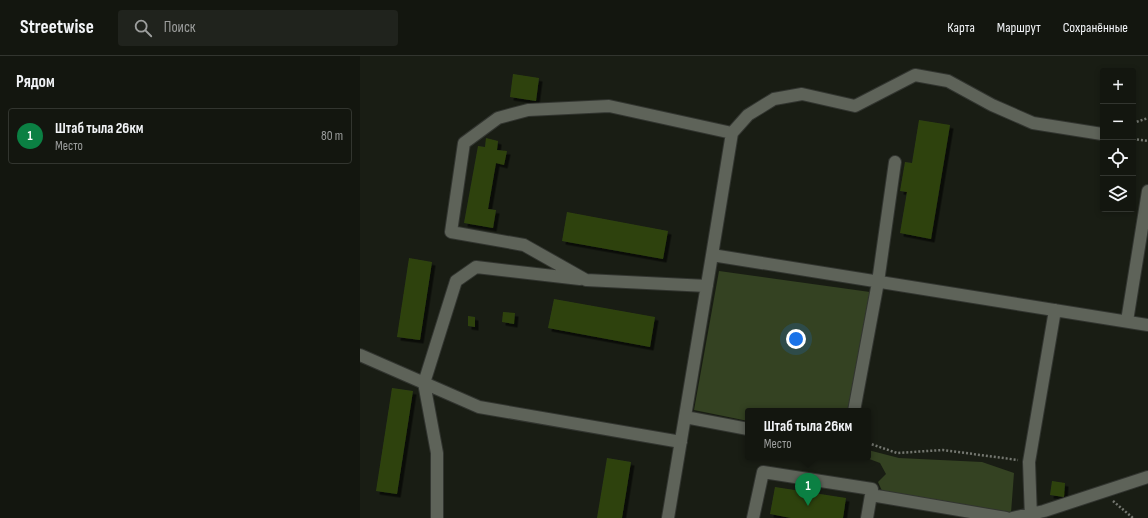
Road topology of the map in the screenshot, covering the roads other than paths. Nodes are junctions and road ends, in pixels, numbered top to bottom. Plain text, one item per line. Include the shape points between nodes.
1 (732, 133) junction
2 (1100, 134) edge
3 (894, 162) dead end
4 (1148, 191) edge
5 (712, 255) junction
6 (586, 280) junction
7 (878, 282) junction
8 (706, 286) junction
9 (1055, 310) junction
10 (1127, 321) junction
11 (1148, 325) edge
12 (360, 355) edge
13 (424, 383) junction
14 (855, 408) edge
15 (685, 418) junction
16 (745, 428) edge
17 (681, 442) junction
18 (1148, 477) edge
19 (871, 494) junction
20 (1031, 516) edge
21 (437, 518) edge
22 (668, 518) edge
23 (753, 518) edge
24 (867, 518) edge
25 (1006, 518) edge
26 (1012, 518) edge

1 - 2 lane via 748,115 774,99 802,94 855,106 915,75 948,81 992,105 1033,123
1 - 5 lane
1 - 6 lane via 609,106 528,110 498,118 464,143 451,232 524,245
3 - 7 lane
4 - 10 lane
5 - 7 lane
5 - 8 lane
6 - 8 lane
6 - 13 lane via 476,268 456,281
7 - 9 lane
7 - 14 lane
8 - 15 lane
9 - 10 lane
9 - 20 lane via 1029,462
10 - 11 lane
12 - 13 lane
13 - 17 lane via 479,406
13 - 21 lane via 437,453
15 - 16 lane
15 - 17 lane
17 - 22 lane
18 - 20 lane
19 - 23 lane via 872,489 763,472
19 - 24 lane
19 - 25 lane
20 - 26 lane

